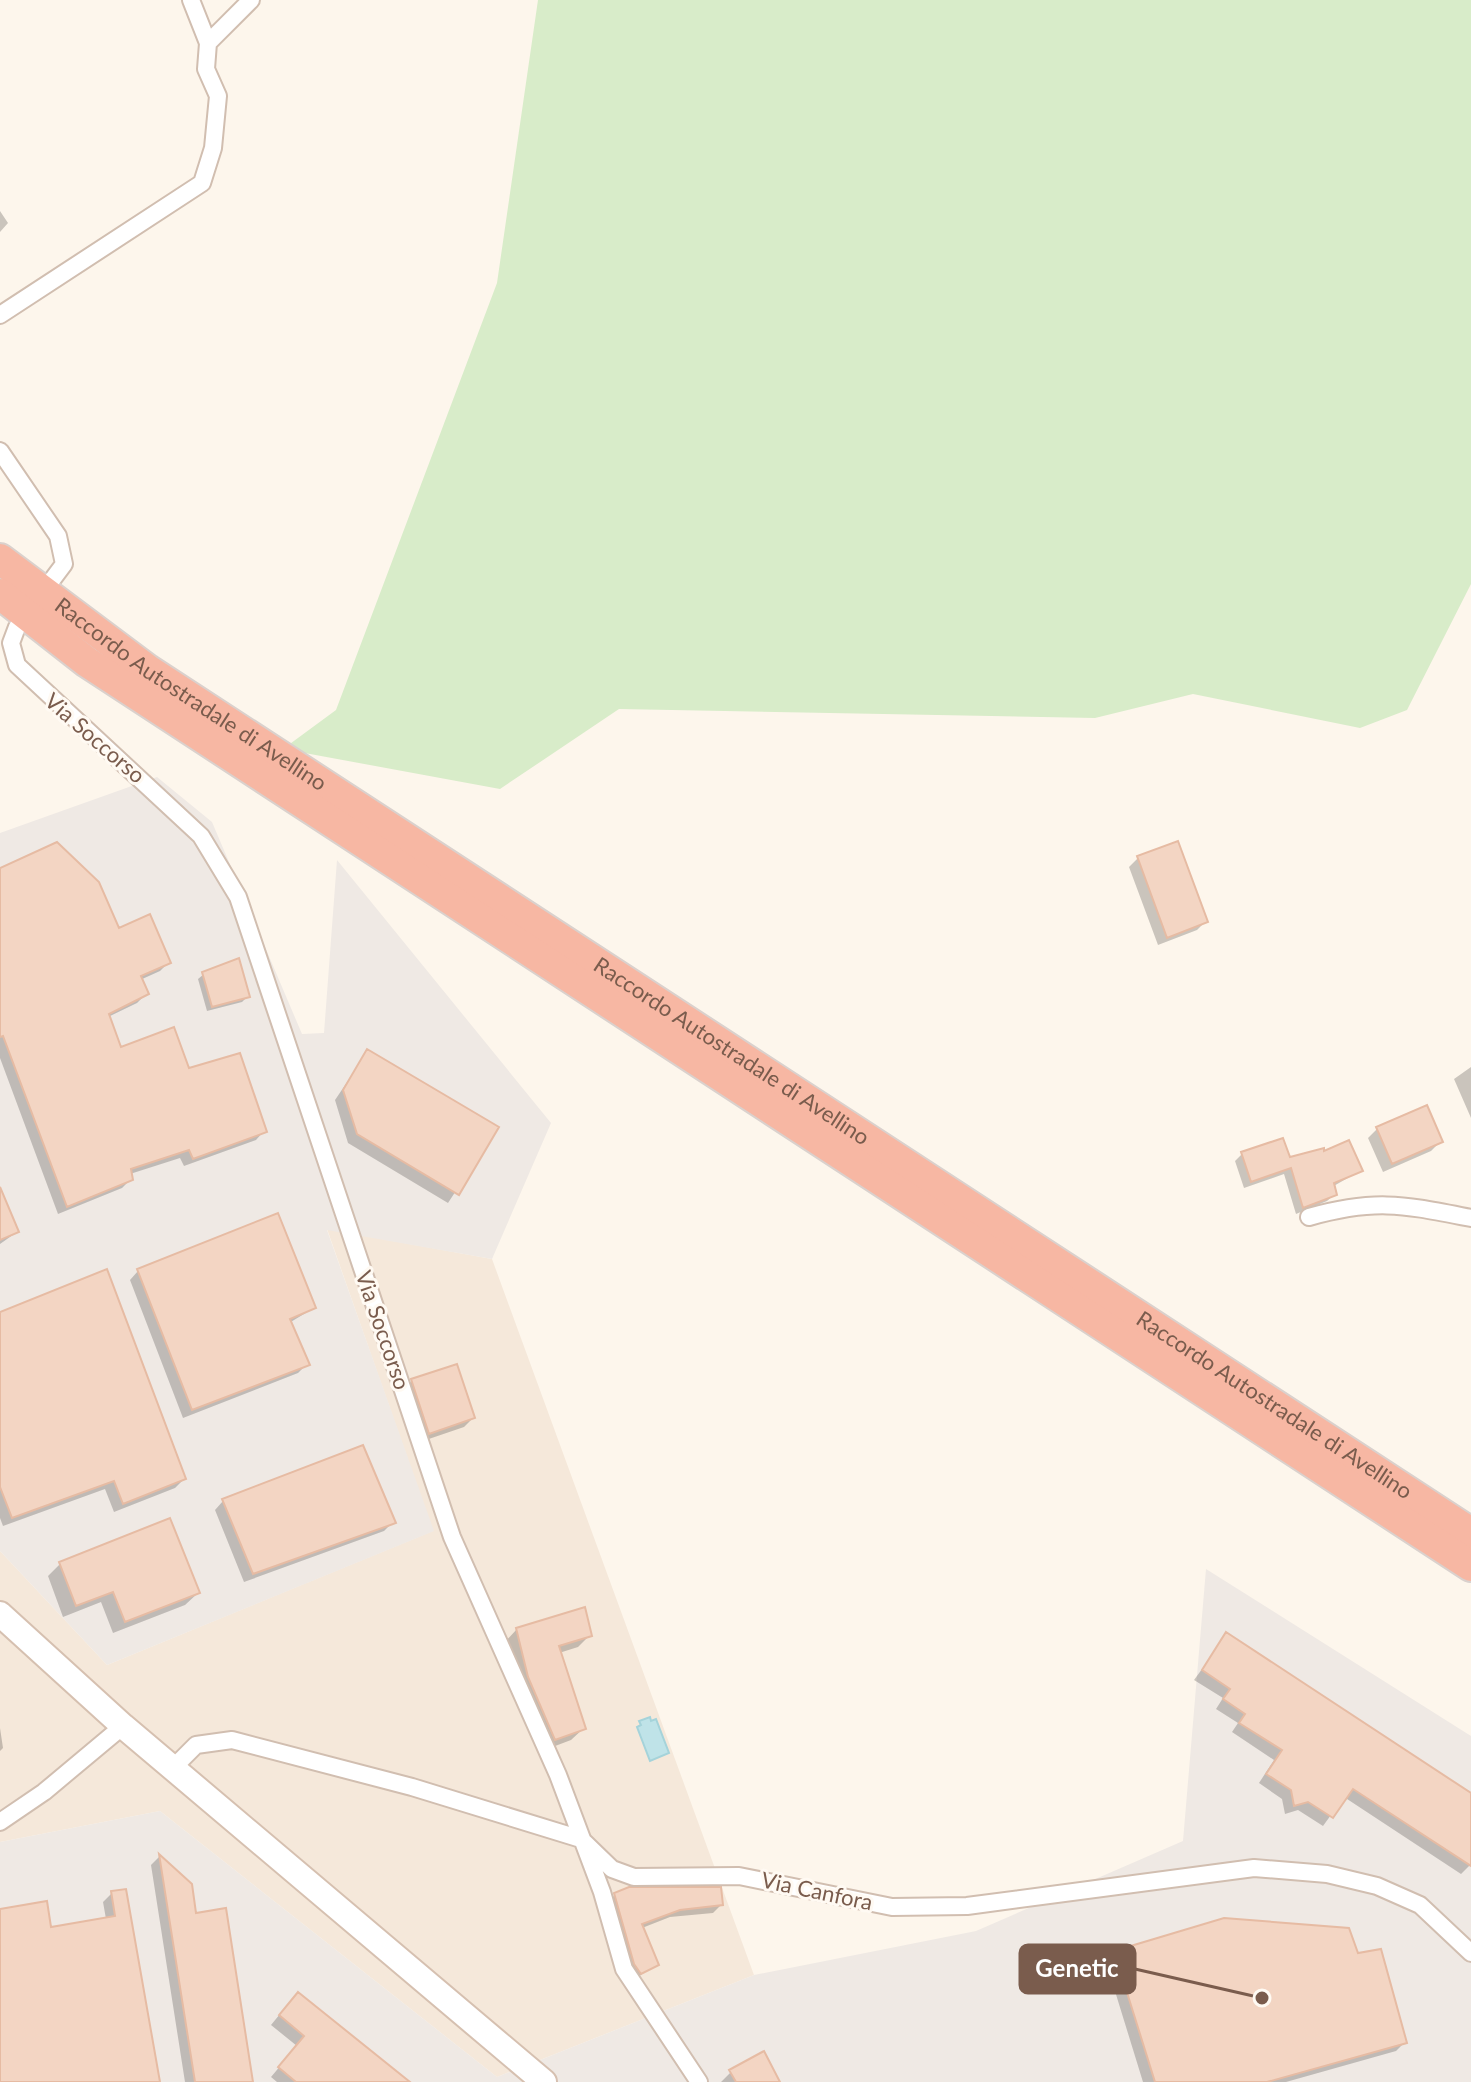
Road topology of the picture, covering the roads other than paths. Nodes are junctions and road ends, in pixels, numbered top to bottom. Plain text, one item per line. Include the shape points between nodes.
1 (191, 0) edge
2 (251, 0) edge
3 (208, 43) junction
4 (0, 315) edge
5 (0, 451) edge
6 (0, 559) edge
7 (52, 580) dead end
8 (0, 594) edge
9 (17, 627) dead end
10 (1309, 1217) dead end
11 (1471, 1218) edge
12 (1471, 1533) edge
13 (1471, 1566) edge
14 (0, 1614) edge
15 (123, 1726) junction
16 (173, 1768) junction
17 (0, 1822) edge
18 (581, 1839) junction
19 (1471, 1953) edge
20 (544, 2082) edge
21 (699, 2082) edge

1 - 3 street
2 - 3 street
3 - 4 street via 206,69 218,96 213,148 202,183
5 - 7 street via 58,536 64,564
6 - 12 highway, Raccordo Autostradale di Avellino via 148,670
8 - 13 highway, Raccordo Autostradale di Avellino via 100,671
9 - 18 street, Via Soccorso via 11,643 17,665 201,836 238,897 452,1537
10 - 11 street via 1347,1206 1393,1203
14 - 15 street
15 - 16 street
15 - 17 street
16 - 18 street, Via Canfora via 196,1745 232,1740
16 - 20 street
18 - 19 street, Via Canfora via 612,1869 634,1877 739,1876 892,1907 967,1906 1254,1868 1327,1874 1377,1886 1420,1905
18 - 21 street, Via Soccorso via 624,1969

